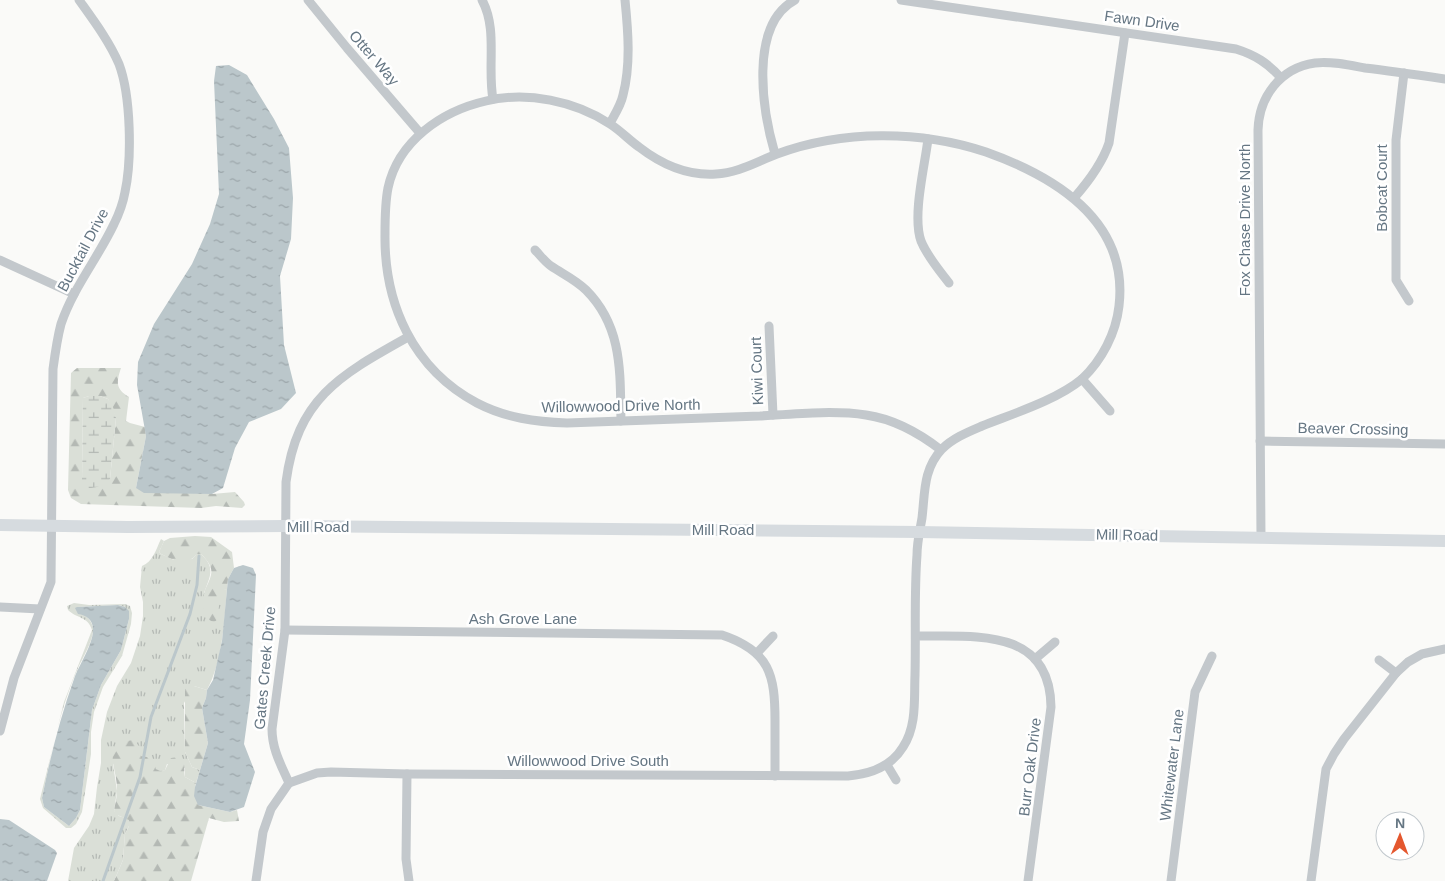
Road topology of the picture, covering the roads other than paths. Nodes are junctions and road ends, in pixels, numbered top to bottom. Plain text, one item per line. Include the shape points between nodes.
1 (79, 0) edge
2 (308, 0) edge
3 (482, 0) edge
4 (625, 0) edge
5 (901, 0) edge
6 (791, 1) edge
7 (1125, 33) junction
8 (1404, 73) junction
9 (1281, 78) junction
10 (1445, 79) edge
11 (493, 99) junction
12 (610, 123) junction
13 (420, 133) junction
14 (928, 139) junction
15 (775, 154) junction
16 (1074, 198) junction
17 (535, 250) dead end
18 (0, 260) edge
19 (949, 283) dead end
20 (74, 294) junction
21 (1408, 301) dead end
22 (769, 326) dead end
23 (408, 337) junction
24 (1082, 379) junction
25 (1110, 411) dead end
26 (773, 415) junction
27 (621, 421) junction
28 (1260, 441) junction
29 (1445, 444) edge
30 (941, 450) junction
31 (0, 524) edge
32 (52, 525) junction
33 (286, 526) junction
34 (919, 532) junction
35 (1260, 537) junction
36 (1445, 541) edge
37 (0, 607) edge
38 (40, 609) junction
39 (285, 630) junction
40 (773, 636) dead end
41 (916, 636) junction
42 (1055, 642) dead end
43 (1445, 649) edge
44 (757, 653) junction
45 (1212, 656) dead end
46 (1035, 659) junction
47 (1379, 660) dead end
48 (1396, 673) junction
49 (0, 731) edge
50 (887, 765) junction
51 (406, 774) junction
52 (775, 776) junction
53 (896, 780) dead end
54 (289, 783) junction
55 (256, 881) edge
56 (409, 881) edge
57 (1028, 881) edge
58 (1171, 881) edge
59 (1311, 881) edge

1 - 20 street, Bucktail Drive via 109,44 119,66 126,90 128,156 120,210
2 - 13 street, Otter Way
3 - 11 street via 491,27 490,84
4 - 12 street via 626,81 623,96
5 - 7 street, Fawn Drive
6 - 15 street via 779,14 765,43 766,114
7 - 9 street, Fawn Drive via 1236,48 1265,61
7 - 16 street via 1105,156
8 - 9 street, Fox Chase Drive North via 1316,63 1295,69
8 - 10 street, Fox Chase Drive North
8 - 21 street, Bobcat Court via 1396,140 1396,280
9 - 28 street, Fox Chase Drive North via 1264,100 1259,118
11 - 12 street, Willowwood Drive North via 557,101
11 - 13 street, Willowwood Drive North via 458,110
12 - 15 street, Willowwood Drive North via 664,164 693,173 716,174 744,169
13 - 23 street, Willowwood Drive North via 395,165 385,208 387,276
14 - 15 street, Willowwood Drive North via 867,136
14 - 16 street, Willowwood Drive North via 983,151 1046,180
14 - 19 street via 919,206 920,239
16 - 24 street, Willowwood Drive North via 1110,242 1120,282 1116,321 1109,340
17 - 27 street via 549,266 586,290 609,323 619,359
18 - 20 street
20 - 32 street, Bucktail Drive via 61,324 53,369
22 - 26 street, Kiwi Court
23 - 27 street, Willowwood Drive North via 435,371 455,388 502,413 540,422 567,424
23 - 33 street, Gates Creek Drive via 345,374 311,408 294,442 289,462
24 - 25 street
24 - 30 street, Willowwood Drive North via 1049,398 958,437
26 - 27 street, Willowwood Drive North
26 - 30 street, Willowwood Drive North via 867,415 910,430
28 - 29 street, Beaver Crossing
28 - 35 street, Fox Chase Drive North
30 - 34 street, Willowwood Drive North via 927,473
31 - 32 street, Mill Road
32 - 33 street, Mill Road
32 - 38 street, Bucktail Drive via 51,582
33 - 34 street, Mill Road
33 - 39 street, Gates Creek Drive
34 - 35 street, Mill Road
34 - 41 street, Willowwood Drive South
35 - 36 street, Mill Road
37 - 38 street
38 - 49 street, Bucktail Drive via 14,678
39 - 44 street, Ash Grove Lane via 712,634 742,642
39 - 54 street, Gates Creek Drive via 272,739
40 - 44 street
41 - 46 street, Burr Oak Drive via 987,637 1019,646
41 - 50 street, Willowwood Drive South via 912,729 902,748
42 - 46 street
43 - 48 street via 1422,654
44 - 52 street, Ash Grove Lane via 768,667 774,686
45 - 58 street, Whitewater Lane via 1195,692
46 - 57 street, Burr Oak Drive via 1049,686 1051,707
47 - 48 street
48 - 59 street via 1344,739 1326,769
50 - 52 street, Willowwood Drive South via 863,775
50 - 53 street
51 - 52 street, Willowwood Drive South
51 - 54 street, Willowwood Drive South via 317,773
51 - 56 street
54 - 55 street via 271,809 263,832

